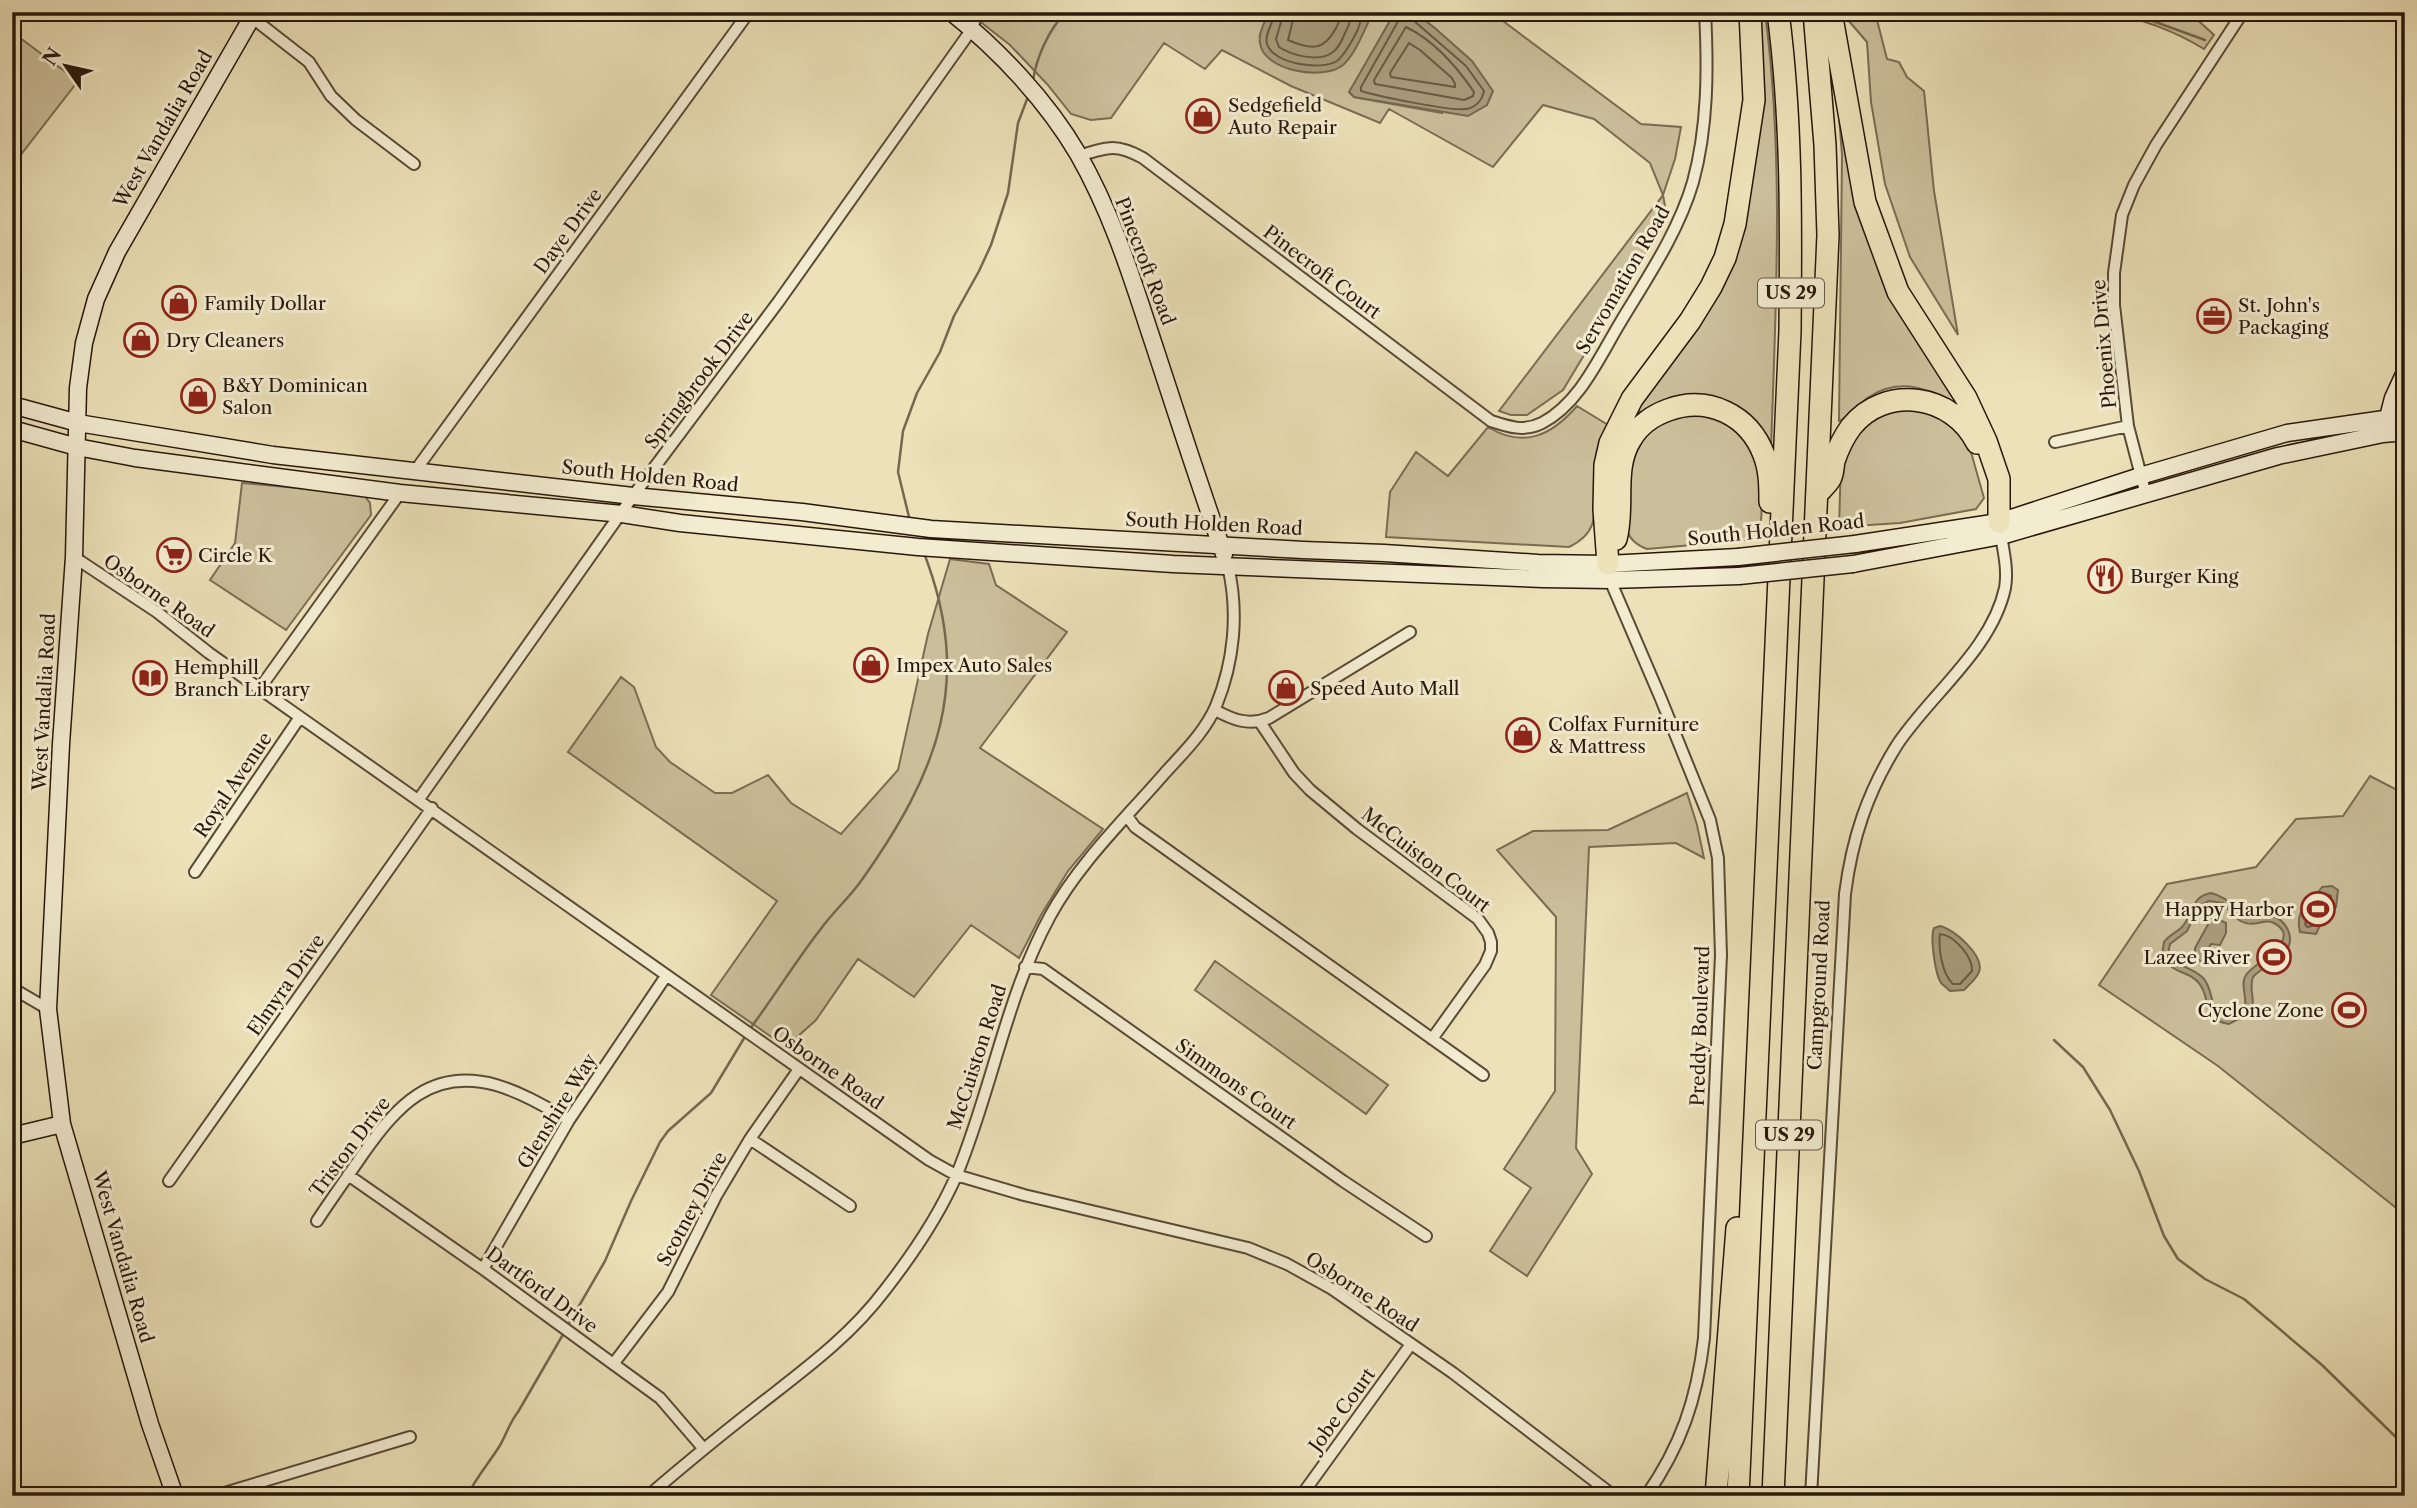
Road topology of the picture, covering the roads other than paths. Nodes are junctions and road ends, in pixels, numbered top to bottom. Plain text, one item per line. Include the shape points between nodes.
1 (749, 12) edge
2 (951, 12) edge
3 (977, 12) edge
4 (1705, 12) edge
5 (1750, 12) edge
6 (1779, 12) edge
7 (1814, 12) edge
8 (1831, 12) edge
9 (2242, 12) edge
10 (251, 14) edge
11 (972, 29) junction
12 (1079, 156) junction
13 (414, 163) dead end
14 (2405, 372) edge
15 (12, 405) edge
16 (2396, 416) edge
17 (1543, 422) joint
18 (78, 423) junction
19 (2128, 426) junction
20 (12, 429) edge
21 (2405, 432) edge
22 (2383, 434) junction
23 (2056, 442) dead end
24 (77, 447) junction
25 (415, 471) junction
26 (2140, 476) junction
27 (400, 493) junction
28 (1818, 495) junction
29 (2146, 495) junction
30 (633, 496) junction
31 (622, 513) junction
32 (2000, 529) junction
33 (1221, 546) junction
34 (74, 557) junction
35 (1228, 566) junction
36 (1609, 572) junction
37 (1778, 573) junction
38 (1410, 632) dead end
39 (260, 688) junction
40 (1214, 710) junction
41 (300, 717) junction
42 (1260, 722) junction
43 (419, 799) junction
44 (432, 808) junction
45 (1127, 816) junction
46 (195, 872) dead end
47 (1025, 967) junction
48 (667, 976) junction
49 (12, 988) edge
50 (48, 1009) junction
51 (1432, 1040) junction
52 (799, 1069) junction
53 (1483, 1075) dead end
54 (569, 1121) junction
55 (62, 1124) junction
56 (12, 1136) edge
57 (750, 1139) junction
58 (1754, 1144) junction
59 (348, 1175) junction
60 (956, 1175) junction
61 (169, 1181) dead end
62 (850, 1206) dead end
63 (317, 1221) dead end
64 (1426, 1236) dead end
65 (483, 1269) junction
66 (1411, 1344) junction
67 (614, 1363) junction
68 (410, 1437) dead end
69 (703, 1448) junction
70 (246, 1491) edge
71 (221, 1494) dead end
72 (175, 1496) edge
73 (648, 1496) edge
74 (1301, 1496) edge
75 (1614, 1496) edge
76 (1646, 1496) edge
77 (1716, 1496) edge
78 (1738, 1496) edge
79 (1773, 1496) edge
80 (1811, 1496) edge

1 - 25 street, Daye Drive
2 - 11 main road, Pinecroft Road
3 - 11 street, Springbrook Drive
4 - 17 street, Servomation Road via 1702,140 1684,210 1581,386 1562,410
5 - 36 highway via 1754,100 1735,224 1711,287 1632,399 1610,443 1604,509
6 - 37 highway, US 29 via 1792,186
7 - 28 highway, US 29 via 1828,235
8 - 32 highway via 1865,202 1898,292 1966,398 1986,441 1999,479
9 - 19 street, Phoenix Drive via 2156,145 2122,215 2114,305
10 - 13 street via 309,62 331,96 356,120
10 - 18 main road, West Vandalia Road via 117,252 96,299 84,343
11 - 12 main road, Pinecroft Road via 1029,88
11 - 30 street, Springbrook Drive via 779,301
12 - 17 street, Pinecroft Court via 1108,147 1125,148 1143,158 1491,421 1527,429
12 - 33 main road, Pinecroft Road via 1132,277
14 - 16 main road via 2393,398
15 - 18 main road, South Holden Road
16 - 22 main road
16 - 26 main road, South Holden Road via 2287,433
18 - 24 main road, West Vandalia Road
18 - 25 main road, South Holden Road via 273,455
19 - 23 street
19 - 26 street, Phoenix Drive
20 - 24 main road, South Holden Road
21 - 22 main road, South Holden Road
22 - 29 main road, South Holden Road via 2278,456
24 - 27 main road, South Holden Road
24 - 34 main road, West Vandalia Road
25 - 30 main road, South Holden Road
26 - 29 street, Phoenix Drive
26 - 32 main road, South Holden Road
27 - 31 main road, South Holden Road
27 - 39 street
28 - 32 highway via 1831,478 1845,436 1862,416 1878,405 1900,399 1924,401 1952,413 1972,434
28 - 79 highway, US 29
29 - 32 main road, South Holden Road
30 - 31 street, Springbrook Drive
30 - 33 main road, South Holden Road via 931,529
31 - 35 main road, South Holden Road via 918,547
31 - 43 street, Springbrook Drive
32 - 36 main road, South Holden Road, bridge
32 - 36 main road, South Holden Road, bridge via 1853,564 1739,576
32 - 80 street, Campground Road via 2007,567 2005,589 1991,626 1898,744 1861,815 1850,855
33 - 35 main road, Pinecroft Road
33 - 36 main road, South Holden Road via 1538,563
34 - 39 street, Osborne Road
34 - 50 main road, West Vandalia Road
35 - 36 main road, South Holden Road
35 - 40 street, McCuiston Road via 1233,588 1232,646 1227,677
36 - 37 highway via 1618,531 1621,468 1631,438 1657,414 1691,404 1731,414 1760,446 1770,480 1770,548
36 - 76 street, Preddy Boulevard via 1710,820 1721,894 1701,1371 1680,1439
37 - 58 highway, US 29
38 - 42 street
39 - 41 street, Osborne Road
40 - 42 street via 1236,720
40 - 45 street, McCuiston Road
41 - 43 street, Osborne Road
41 - 46 street, Royal Avenue
42 - 51 street, McCuiston Court via 1310,790 1472,914 1488,933 1492,942 1489,958
43 - 44 street, Osborne Road
44 - 48 street, Osborne Road
44 - 61 street, Elmyra Drive
45 - 47 street, McCuiston Road via 1064,893
45 - 51 street via 1135,827
47 - 60 street, McCuiston Road
47 - 64 street, Simmons Court via 1043,970
48 - 52 street, Osborne Road
48 - 54 street, Glenshire Way
49 - 50 street
50 - 55 main road, West Vandalia Road
51 - 53 street
52 - 57 street, Scotney Drive
52 - 60 street, Osborne Road
54 - 59 street, Triston Drive via 524,1095 494,1085 446,1083 411,1097 393,1113
54 - 65 street, Glenshire Way
55 - 56 main road
55 - 72 main road, West Vandalia Road
57 - 62 street
57 - 67 street, Scotney Drive via 668,1292
58 - 77 highway via 1736,1230
58 - 78 highway, US 29
59 - 63 street, Triston Drive
59 - 65 street, Dartford Drive
60 - 66 street, Osborne Road via 1248,1248 1332,1289
60 - 69 street, McCuiston Road via 927,1232 859,1321 829,1350
65 - 67 street, Dartford Drive
66 - 74 street, Jobe Court
66 - 75 street, Osborne Road
67 - 69 street, Dartford Drive via 660,1398
68 - 70 street
69 - 73 street, McCuiston Road
70 - 71 street

